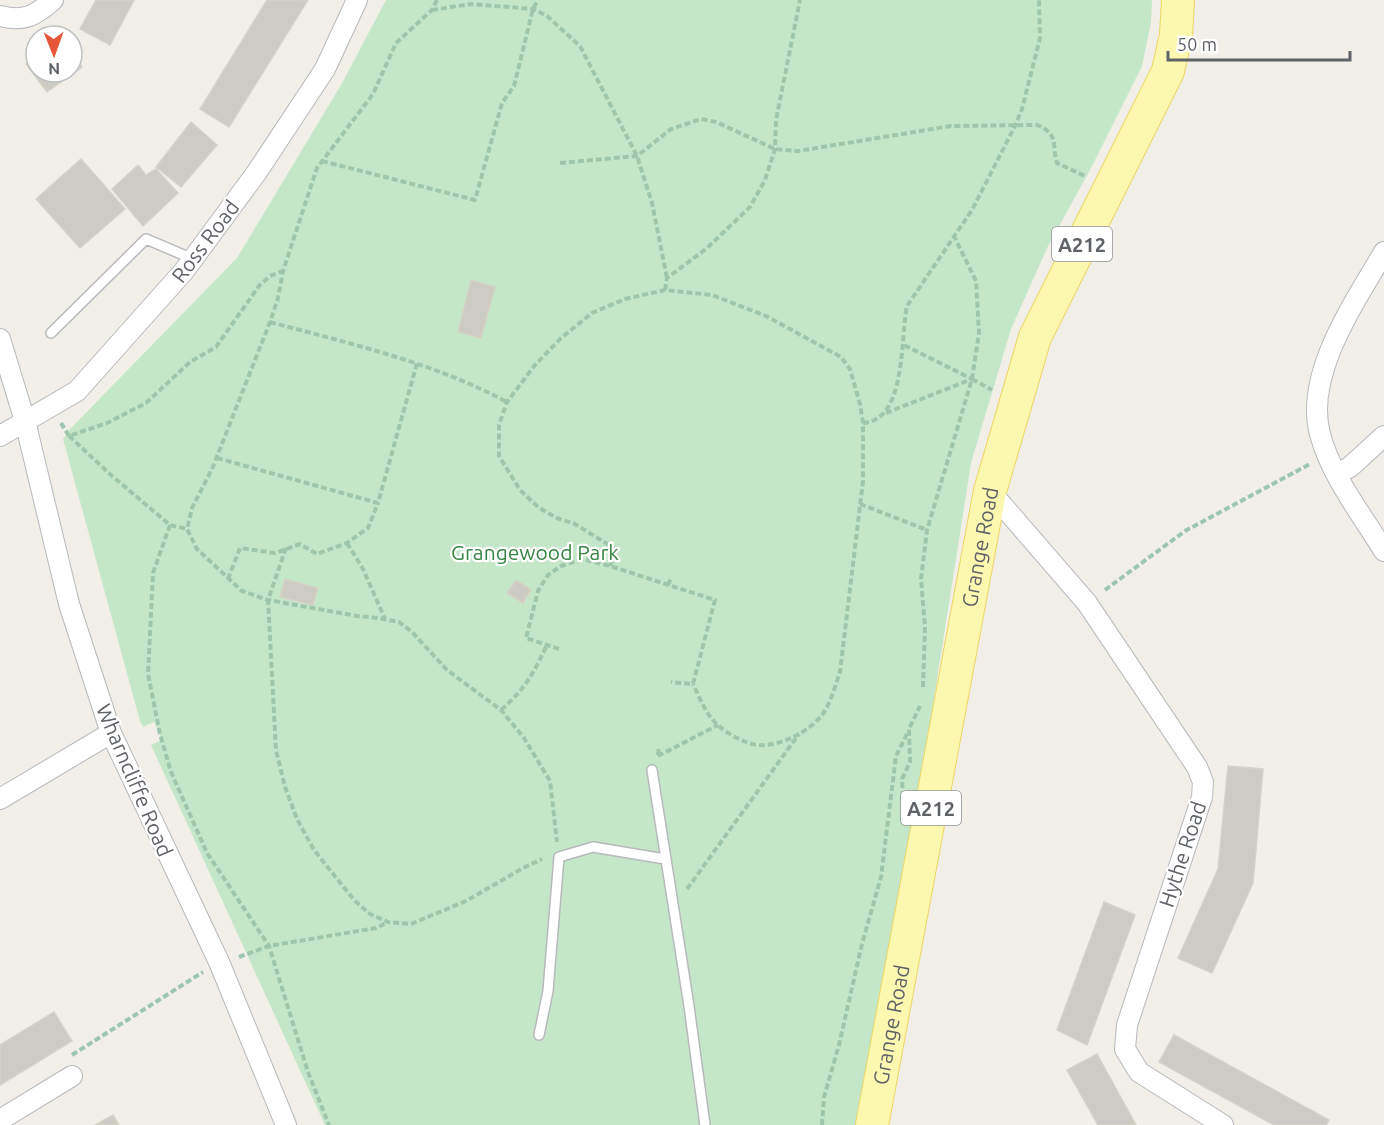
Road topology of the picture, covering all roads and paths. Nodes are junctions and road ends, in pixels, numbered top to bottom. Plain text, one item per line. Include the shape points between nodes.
1 (53, 0) edge
2 (357, 0) edge
3 (436, 0) edge
4 (538, 0) edge
5 (800, 0) edge
6 (1039, 0) edge
7 (1178, 0) edge
8 (533, 9) junction
9 (432, 10) junction
10 (0, 16) edge
11 (1015, 126) junction
12 (775, 149) junction
13 (637, 156) junction
14 (322, 161) junction
15 (560, 163) dead end
16 (1086, 176) dead end
17 (954, 236) junction
18 (1384, 252) edge
19 (193, 259) junction
20 (283, 272) junction
21 (667, 278) junction
22 (665, 290) junction
23 (270, 321) junction
24 (51, 333) dead end
25 (0, 339) edge
26 (902, 345) junction
27 (417, 363) junction
28 (972, 379) junction
29 (507, 402) junction
30 (52, 405) junction
31 (885, 413) junction
32 (25, 421) junction
33 (863, 423) junction
34 (0, 436) edge
35 (69, 436) junction
36 (1384, 436) edge
37 (1327, 454) junction
38 (217, 458) junction
39 (1337, 474) junction
40 (990, 491) junction
41 (378, 503) junction
42 (860, 504) junction
43 (170, 525) junction
44 (187, 529) junction
45 (927, 530) junction
46 (347, 543) junction
47 (286, 548) junction
48 (1384, 551) edge
49 (610, 566) junction
50 (671, 578) dead end
51 (228, 579) junction
52 (668, 585) junction
53 (268, 600) junction
54 (1087, 603) junction
55 (385, 619) junction
56 (547, 645) junction
57 (559, 649) dead end
58 (671, 682) dead end
59 (693, 684) junction
60 (923, 693) dead end
61 (922, 701) dead end
62 (501, 710) junction
63 (718, 725) junction
64 (909, 729) junction
65 (111, 733) junction
66 (800, 734) junction
67 (659, 746) dead end
68 (658, 755) junction
69 (652, 770) joint
70 (0, 799) edge
71 (903, 801) dead end
72 (559, 857) junction
73 (665, 859) junction
74 (673, 909) junction
75 (388, 922) junction
76 (269, 946) junction
77 (247, 955) dead end
78 (219, 962) junction
79 (538, 1035) dead end
80 (72, 1076) joint
81 (0, 1120) edge
82 (286, 1125) edge
83 (329, 1125) edge
84 (705, 1125) edge
85 (822, 1125) edge
86 (872, 1125) edge
87 (1223, 1125) edge

1 - 10 street via 36,15 14,20
2 - 19 street, Ross Road via 325,69
3 - 9 path
4 - 8 path
5 - 12 path via 776,120
6 - 11 path via 1040,38
7 - 40 main road, Grange Road / A212 via 1168,71 1035,337
8 - 9 path via 471,4
8 - 13 path via 547,16 580,46
8 - 14 path via 514,86 502,103 475,200
9 - 14 path via 396,44 373,94
11 - 12 path via 951,126 798,151
11 - 16 path via 1037,125 1049,130 1057,163
11 - 17 path via 972,210
12 - 13 path via 701,119 671,129
12 - 21 path via 765,180 750,207 706,249
13 - 15 path
13 - 21 path via 652,203
14 - 20 path
17 - 26 path via 907,306
17 - 28 path via 976,281 980,333
18 - 37 street via 1352,307 1321,379 1317,424
19 - 24 lane via 146,239
19 - 30 street, Ross Road via 77,391
20 - 23 path
20 - 35 path via 270,276 259,286 216,347 190,362 146,404
21 - 22 path
22 - 29 path via 625,299 592,313 535,365
22 - 33 path via 712,295 766,316 841,357 850,369
23 - 27 path
23 - 38 path
25 - 32 street, Wharncliffe Road
26 - 28 path
26 - 31 path via 894,397
27 - 29 path
27 - 41 path
28 - 31 path
28 - 45 path
29 - 49 path via 500,425 499,456 520,490 538,507 617,550
30 - 32 street, Ross Road
30 - 35 path
31 - 33 path via 874,422
32 - 34 street, Ross Road
32 - 65 street, Wharncliffe Road via 69,604
33 - 42 path
35 - 43 path
36 - 39 street
37 - 39 street
37 - 54 path via 1185,531
38 - 41 path
38 - 44 path via 192,508
39 - 48 street
40 - 54 street, Hythe Road
40 - 86 main road, Grange Road / A212
41 - 46 path via 368,528
42 - 45 path
42 - 66 path via 840,672 822,715
43 - 44 path
43 - 76 path via 153,573 148,674 160,734 171,772 207,853
44 - 51 path via 197,549
45 - 60 path via 921,579 925,627
46 - 47 path via 317,554 300,544
46 - 55 path
47 - 51 path via 276,553 240,548
47 - 53 path
49 - 52 path
49 - 56 path via 583,560 561,566 548,575 538,591 526,638
50 - 52 path
51 - 53 path via 242,591
52 - 59 path via 715,600
53 - 55 path
53 - 75 path via 276,750 285,787 314,850 354,900 370,914
54 - 87 street, Hythe Road via 1197,767 1203,782 1202,797 1127,1025 1125,1049 1139,1072
55 - 62 path via 399,622 412,632 447,670
56 - 57 path
56 - 62 path via 531,678
58 - 59 path
59 - 63 path via 704,708
61 - 64 path
62 - 72 path via 524,738 550,781
63 - 66 path via 756,745
63 - 68 path
64 - 71 path via 910,762 902,780
64 - 85 path via 896,756 881,877 824,1097
65 - 70 street
65 - 78 street, Wharncliffe Road
66 - 74 path
67 - 68 path
68 - 69 path
69 - 73 lane
72 - 73 lane via 594,847
72 - 75 path via 523,867 438,914 411,924
72 - 79 lane via 548,991
73 - 74 lane
74 - 84 lane
75 - 76 path via 375,928
76 - 77 path
76 - 83 path via 308,1072
78 - 80 path via 67,1058
78 - 82 street, Wharncliffe Road
80 - 81 street

